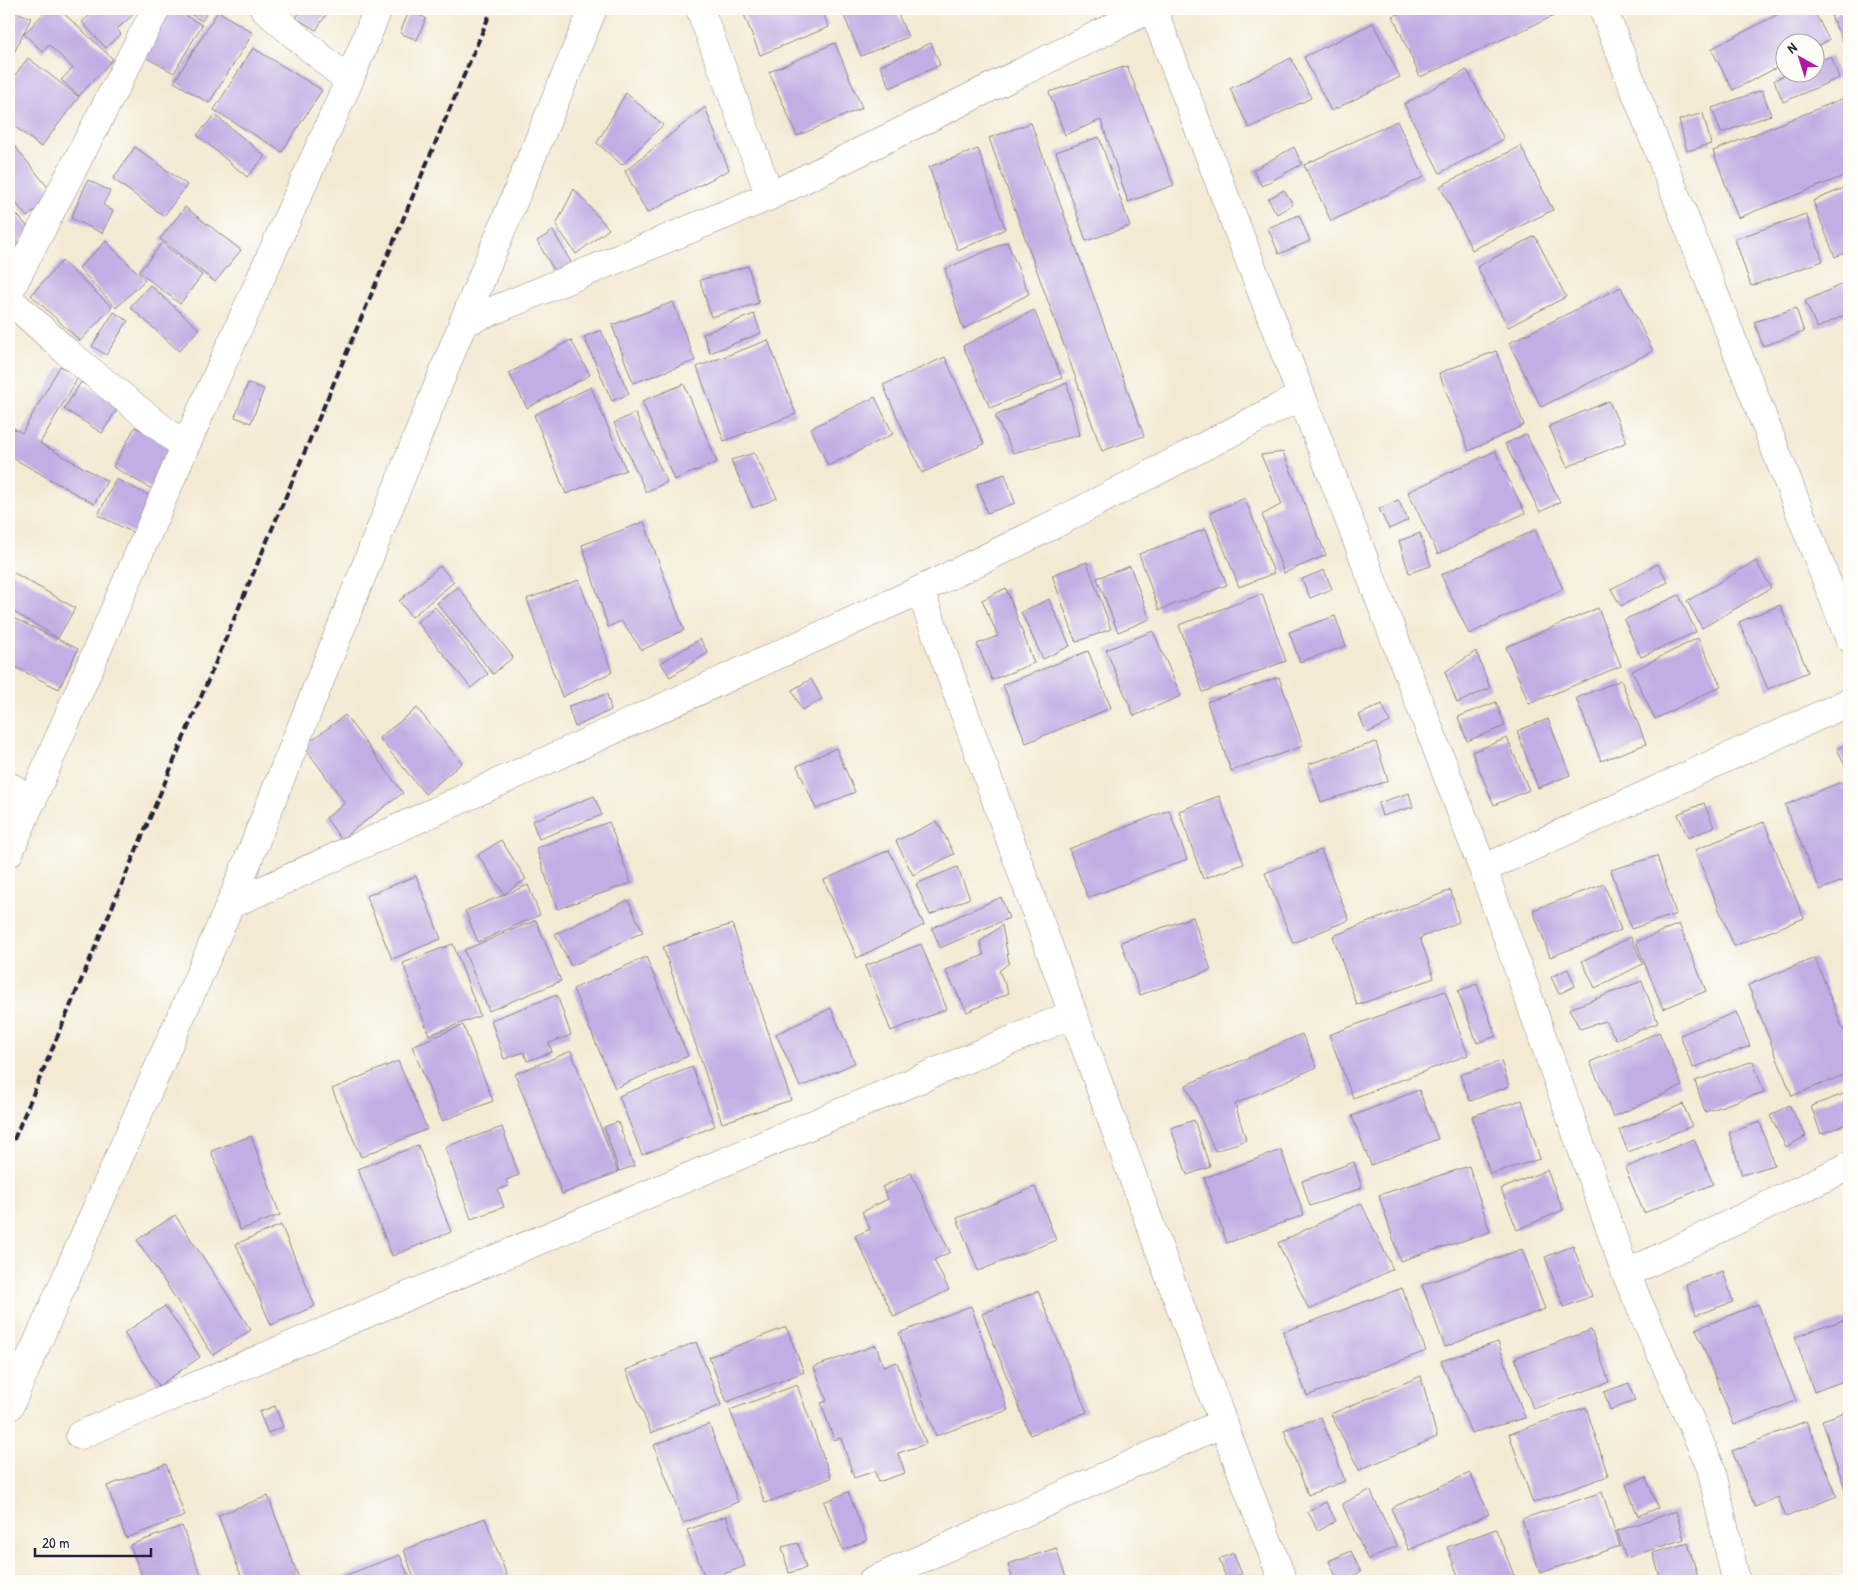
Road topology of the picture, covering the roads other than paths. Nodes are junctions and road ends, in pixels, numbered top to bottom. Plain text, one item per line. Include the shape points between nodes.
1 (156, 9) edge
2 (264, 9) edge
3 (378, 9) edge
4 (593, 9) edge
5 (700, 9) edge
6 (1152, 9) edge
7 (1603, 9) edge
8 (349, 81) junction
9 (770, 196) junction
10 (9, 292) edge
11 (9, 298) edge
12 (462, 322) junction
13 (1301, 396) junction
14 (185, 448) junction
15 (920, 590) junction
16 (1849, 638) edge
17 (1849, 702) edge
18 (9, 786) edge
19 (33, 800) junction
20 (9, 853) edge
21 (1483, 869) junction
22 (230, 906) junction
23 (1073, 1014) junction
24 (1849, 1166) edge
25 (1626, 1274) junction
26 (9, 1407) edge
27 (1223, 1423) junction
28 (80, 1435) dead end
29 (872, 1581) edge
30 (1283, 1581) edge
31 (1736, 1581) edge

1 - 10 street
2 - 8 street
3 - 8 street
4 - 12 street
5 - 9 street
6 - 9 street
6 - 13 street
7 - 16 street
8 - 14 street
9 - 12 street
11 - 14 street via 67,352
12 - 22 street
13 - 15 street
13 - 21 street
14 - 19 street
15 - 22 street
15 - 23 street
17 - 21 street
18 - 19 street
19 - 20 street
21 - 25 street
22 - 26 street
23 - 27 street
23 - 28 street
24 - 25 street
25 - 31 street via 1712,1468
27 - 29 street
27 - 30 street

